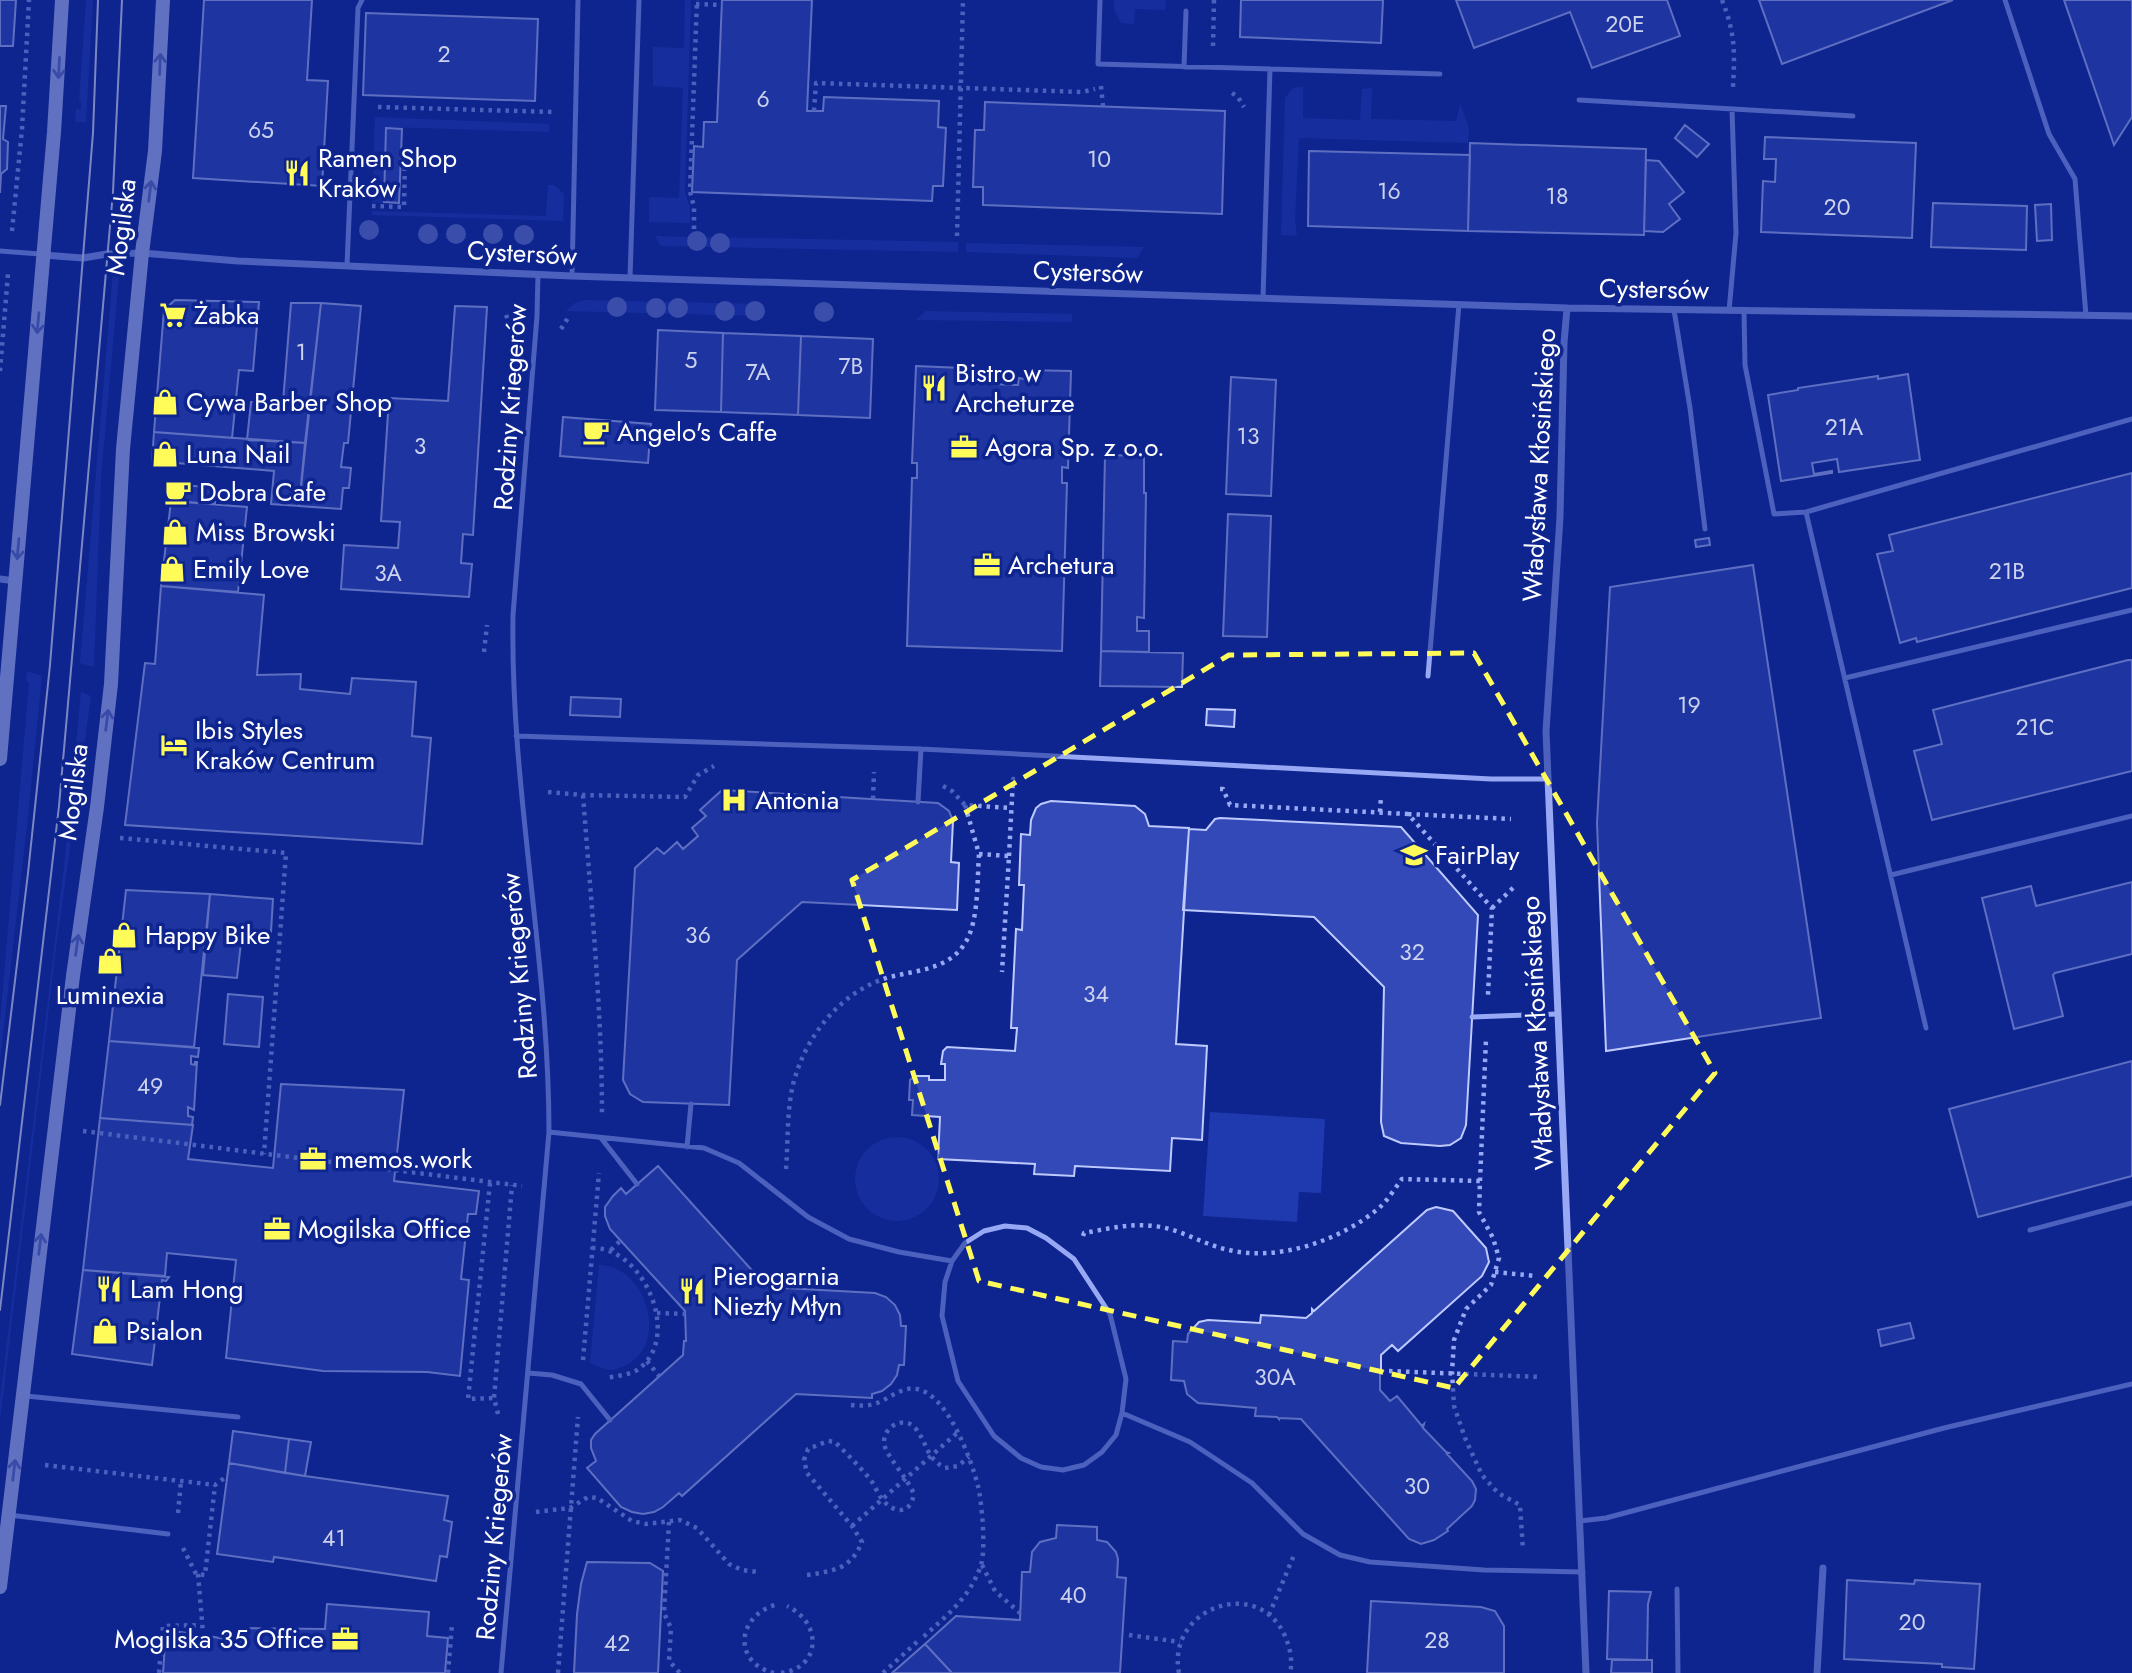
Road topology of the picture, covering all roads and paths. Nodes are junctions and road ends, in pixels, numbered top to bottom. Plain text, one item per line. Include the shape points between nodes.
1 (29, 0) edge
2 (62, 0) edge
3 (163, 0) edge
4 (362, 0) edge
5 (578, 0) edge
6 (639, 0) edge
7 (963, 0) edge
8 (1100, 0) edge
9 (1214, 0) edge
10 (1722, 0) edge
11 (2005, 0) edge
12 (697, 2) edge
13 (722, 5) dead end
14 (1186, 11) dead end
15 (1184, 67) junction
16 (1212, 67) junction
17 (1270, 69) junction
18 (1440, 74) dead end
19 (961, 87) junction
20 (1109, 87) dead end
21 (1230, 92) dead end
22 (1579, 100) dead end
23 (355, 106) junction
24 (1732, 108) junction
25 (814, 111) dead end
26 (576, 112) junction
27 (1246, 114) dead end
28 (1853, 116) dead end
29 (405, 161) dead end
30 (362, 210) dead end
31 (694, 229) dead end
32 (957, 236) dead end
33 (0, 251) edge
34 (10, 251) junction
35 (142, 253) junction
36 (43, 255) junction
37 (347, 265) junction
38 (538, 274) junction
39 (572, 276) junction
40 (630, 278) junction
41 (1263, 298) junction
42 (1459, 304) junction
43 (1567, 308) junction
44 (1674, 310) junction
45 (1729, 311) junction
46 (1744, 311) junction
47 (2086, 316) junction
48 (2132, 316) edge
49 (0, 371) edge
50 (2132, 419) edge
51 (1806, 512) junction
52 (1705, 529) dead end
53 (7, 580) edge
54 (2132, 610) edge
55 (1428, 676) dead end
56 (1845, 678) junction
57 (516, 736) junction
58 (921, 749) junction
59 (0, 759) edge
60 (718, 764) dead end
61 (861, 771) dead end
62 (874, 772) junction
63 (920, 774) junction
64 (1547, 779) junction
65 (1027, 780) dead end
66 (1209, 789) dead end
67 (548, 792) dead end
68 (583, 795) junction
69 (873, 799) dead end
70 (918, 802) dead end
71 (965, 805) junction
72 (1011, 808) junction
73 (1408, 814) junction
74 (2132, 816) edge
75 (1511, 819) dead end
76 (115, 838) dead end
77 (979, 854) junction
78 (1009, 856) junction
79 (1891, 875) junction
80 (1514, 887) dead end
81 (1492, 908) junction
82 (1002, 972) dead end
83 (1557, 1014) junction
84 (1472, 1017) dead end
85 (1487, 1017) junction
86 (1926, 1028) dead end
87 (691, 1104) dead end
88 (82, 1130) dead end
89 (549, 1132) junction
90 (601, 1138) junction
91 (687, 1147) junction
92 (264, 1154) junction
93 (786, 1169) dead end
94 (1480, 1181) junction
95 (490, 1183) junction
96 (638, 1184) dead end
97 (2132, 1203) edge
98 (2029, 1230) dead end
99 (621, 1240) dead end
100 (592, 1248) junction
101 (611, 1250) junction
102 (1074, 1259) junction
103 (952, 1261) junction
104 (1495, 1272) junction
105 (1536, 1276) dead end
106 (657, 1313) junction
107 (685, 1314) dead end
108 (647, 1361) junction
109 (1389, 1371) dead end
110 (1452, 1372) junction
111 (528, 1373) junction
112 (659, 1376) dead end
113 (1541, 1377) dead end
114 (580, 1384) junction
115 (2132, 1384) edge
116 (22, 1395) junction
117 (494, 1398) junction
118 (851, 1405) dead end
119 (1122, 1413) junction
120 (238, 1417) dead end
121 (499, 1418) dead end
122 (610, 1420) dead end
123 (957, 1433) junction
124 (930, 1457) junction
125 (969, 1457) junction
126 (45, 1465) dead end
127 (227, 1476) dead end
128 (906, 1478) junction
129 (181, 1481) junction
130 (215, 1485) junction
131 (882, 1499) junction
132 (570, 1508) junction
133 (515, 1511) junction
134 (9, 1515) junction
135 (177, 1521) dead end
136 (1580, 1521) junction
137 (669, 1522) junction
138 (852, 1526) junction
139 (168, 1534) dead end
140 (1303, 1534) junction
141 (181, 1545) dead end
142 (981, 1564) junction
143 (1823, 1568) dead end
144 (1524, 1571) junction
145 (758, 1572) dead end
146 (1583, 1572) junction
147 (198, 1574) junction
148 (807, 1575) dead end
149 (0, 1587) edge
150 (1677, 1589) dead end
151 (775, 1605) dead end
152 (787, 1606) dead end
153 (1020, 1613) dead end
154 (1269, 1615) junction
155 (452, 1624) dead end
156 (201, 1625) junction
157 (203, 1633) dead end
158 (1129, 1635) dead end
159 (1180, 1642) junction
160 (765, 1672) edge
161 (159, 1673) edge
162 (448, 1673) edge
163 (501, 1673) edge
164 (558, 1673) edge
165 (680, 1673) edge
166 (774, 1673) edge
167 (781, 1673) edge
168 (789, 1673) edge
169 (883, 1673) edge
170 (1179, 1673) edge
171 (1290, 1673) edge
172 (1586, 1673) edge
173 (1678, 1673) edge
174 (1816, 1673) edge

1 - 34 path
2 -> 36 main road
35 -> 3 main road, Mogilska via 157,128
4 - 23 lane
5 - 26 lane
6 - 40 lane
7 - 19 path
8 - 15 lane via 1098,64
9 - 16 path
10 - 24 path via 1734,39
11 - 47 lane via 2049,134 2075,179
12 - 13 path
12 - 31 path via 690,191
14 - 15 lane
15 - 16 lane
16 - 17 lane
17 - 18 lane
17 - 41 lane
19 - 20 path via 1082,92
19 - 25 path via 816,83
19 - 32 path
21 - 27 path via 1244,103
22 - 24 lane
23 - 26 path
23 - 37 lane
24 - 28 lane
24 - 45 lane via 1736,233
26 - 39 lane
29 - 30 path via 404,207
33 - 34 lane
34 - 36 lane
34 - 49 path
35 - 36 street, Cystersów via 83,258
35 - 37 street, Cystersów
116 -> 35 main road, Mogilska via 110,695 123,449
36 -> 53 main road
37 - 38 street, Cystersów
38 - 39 street, Cystersów
38 - 57 lane, Rodziny Kriegerów via 513,614
39 - 40 street, Cystersów
40 - 41 street, Cystersów
41 - 42 street, Cystersów
42 - 43 street, Cystersów
42 - 55 lane
43 - 44 street, Cystersów
43 - 64 street, Władysława Kłosińskiego
44 - 45 street, Cystersów
44 - 52 lane
45 - 46 street, Cystersów
46 - 47 street, Cystersów
46 - 51 lane via 1745,365 1774,514
47 - 48 street, Cystersów
50 - 51 lane
51 - 56 lane
53 - 59 main road
54 - 56 lane
56 - 79 lane
57 - 58 lane
57 - 89 lane, Rodziny Kriegerów via 548,1070
58 - 63 lane
58 - 64 lane
60 - 68 path via 698,775 685,797
61 - 62 path
62 - 63 path
62 - 69 path
63 - 70 lane
63 - 71 path via 952,791
64 - 83 street, Władysława Kłosińskiego
65 - 72 path via 1013,779
66 - 73 path via 1223,789 1230,805
67 - 68 path
68 - 90 path via 602,1070
71 - 72 path
71 - 77 path
72 - 78 path
73 - 75 path
73 - 81 path
74 - 79 lane
76 - 92 path via 286,853
77 - 78 path
77 - 93 path via 971,932 958,953 944,963 877,981 857,992 807,1044 792,1090
78 - 82 path
79 - 86 lane
80 - 81 path
81 - 85 path
83 - 85 lane
83 - 136 street, Władysława Kłosińskiego
84 - 85 lane
85 - 94 path
87 - 91 lane
88 - 92 path
89 - 90 lane
89 - 111 lane, Rodziny Kriegerów
90 - 91 lane
90 - 96 lane
90 - 100 path
91 - 103 lane via 704,1148 738,1163 808,1217 849,1239
92 - 95 path
94 - 102 path via 1402,1179 1381,1207 1342,1234 1306,1247 1264,1253 1230,1251 1155,1226 1128,1226 1084,1233
94 - 104 path via 1479,1212 1499,1258
95 - 117 path via 512,1185
95 - 117 path via 468,1399
97 - 98 lane
99 - 101 path
100 - 101 path
100 - 114 path
101 - 106 path via 648,1285
102 - 103 lane via 1027,1228 1005,1226 984,1231 965,1243
102 - 119 lane via 1110,1314 1126,1379
103 - 119 lane via 942,1316 958,1381 995,1436 1021,1458 1063,1470 1084,1465 1102,1452 1115,1435
104 - 105 path
104 - 110 path via 1491,1285 1465,1309 1454,1340
106 - 107 path
106 - 108 path via 656,1343
108 - 112 path
108 - 114 path via 639,1370
109 - 110 path
110 - 113 path
110 - 144 path via 1454,1406 1482,1475 1498,1493 1520,1505
111 - 114 lane
111 - 133 lane, Rodziny Kriegerów
114 - 122 lane
114 - 132 path
115 - 136 lane
116 - 120 lane
134 -> 116 main road, Mogilska
117 - 121 path
118 - 123 path via 876,1404 917,1389 942,1407
119 - 140 lane via 1190,1442 1252,1483
123 - 124 path
123 - 125 path
124 - 125 path via 945,1468 958,1466
124 - 128 path
124 - 128 path via 916,1428 909,1423 889,1427 885,1447
125 - 142 path via 983,1525
126 - 129 path
127 - 130 path
128 - 131 path
128 - 131 path via 914,1494 908,1508 894,1508
129 - 130 path
129 - 135 path
130 - 147 path via 205,1576
131 - 138 path
131 - 138 path via 872,1481 835,1442 808,1449 804,1460 807,1473
132 - 133 path
132 - 137 path via 588,1497 597,1498 632,1521
132 - 164 path
133 - 163 lane, Rodziny Kriegerów
134 - 139 lane
134 - 149 main road, Mogilska
136 - 146 street, Władysława Kłosińskiego
137 - 145 path via 689,1523 729,1564
137 - 165 path via 664,1613 671,1628 669,1661
138 - 148 path via 862,1542 856,1555 842,1568
140 - 144 lane via 1340,1555 1370,1562
140 - 154 path
141 - 147 path
142 - 153 path via 995,1591
142 - 169 path via 962,1601
143 - 174 street
144 - 146 lane
146 - 172 street, Władysława Kłosińskiego
147 - 156 path
150 - 173 lane
151 - 160 path via 752,1617 744,1641 747,1653
152 - 168 path via 807,1620 813,1644 800,1666
154 - 159 path via 1253,1606 1217,1606 1188,1626
154 - 171 path via 1290,1647
155 - 162 path
156 - 157 path
156 - 161 path via 163,1626
158 - 159 path
159 - 170 path
160 - 166 path
167 - 168 path

